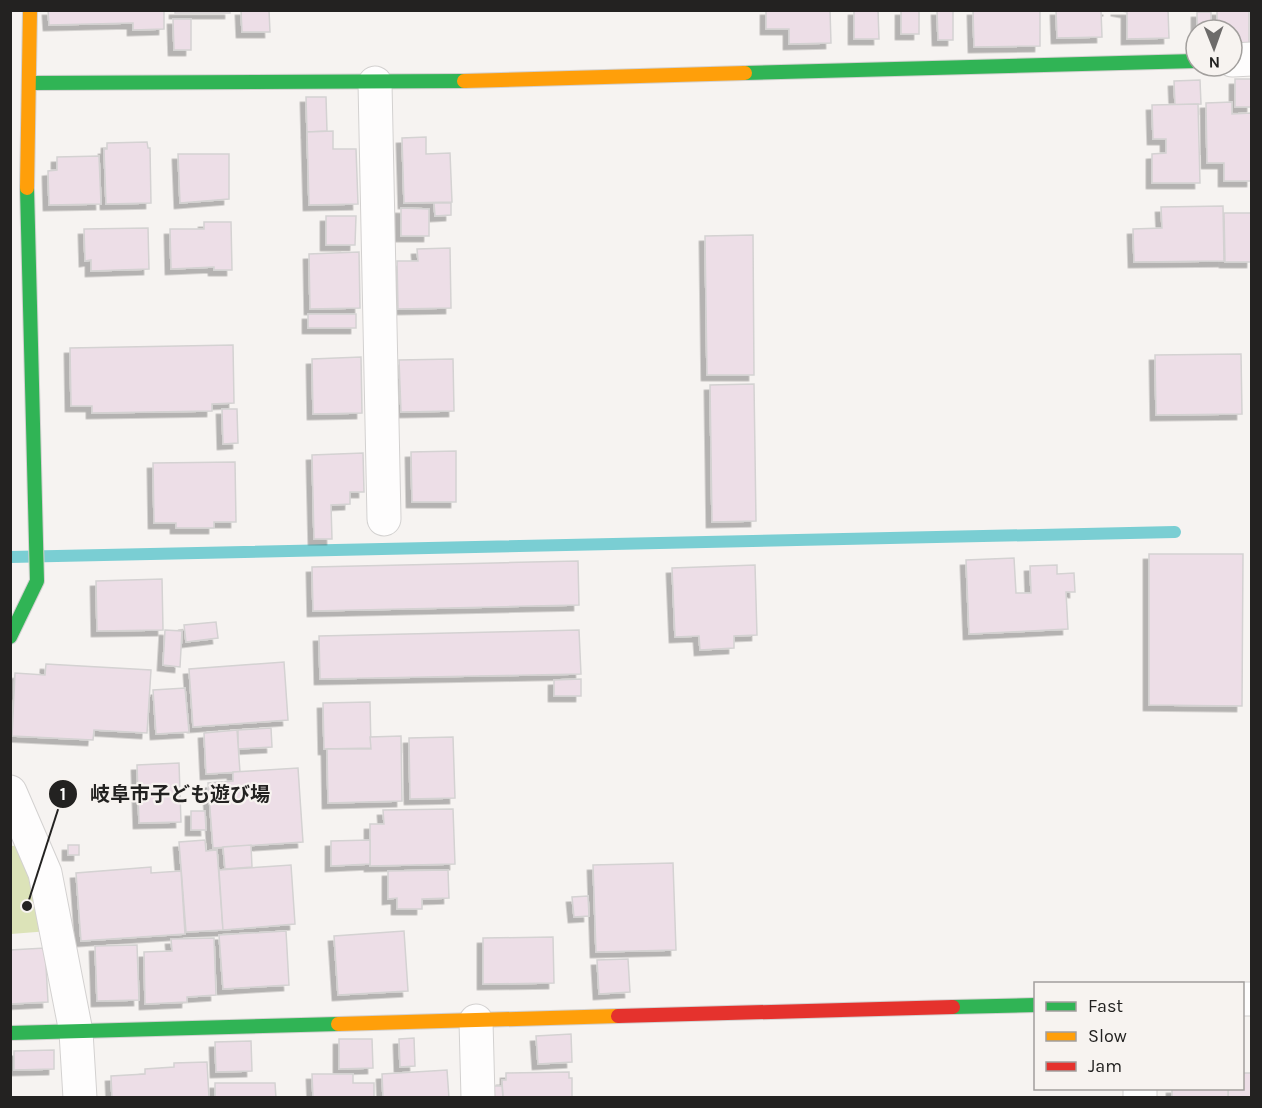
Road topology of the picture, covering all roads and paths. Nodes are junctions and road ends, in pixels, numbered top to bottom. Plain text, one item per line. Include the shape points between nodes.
1 (30, 10) edge
2 (1184, 61) edge
3 (30, 83) junction
4 (375, 83) junction
5 (18, 142) edge
6 (384, 519) dead end
7 (10, 637) edge
8 (10, 792) edge
9 (1034, 1005) edge
10 (476, 1021) junction
11 (76, 1032) junction
12 (10, 1033) edge
13 (80, 1098) edge
14 (478, 1098) edge

1 - 3 street
2 - 4 street
3 - 4 street
3 - 5 street
4 - 6 street
5 - 7 street via 37,581
8 - 11 street via 45,873
9 - 10 street
10 - 11 street
10 - 14 street
11 - 12 street
11 - 13 street

